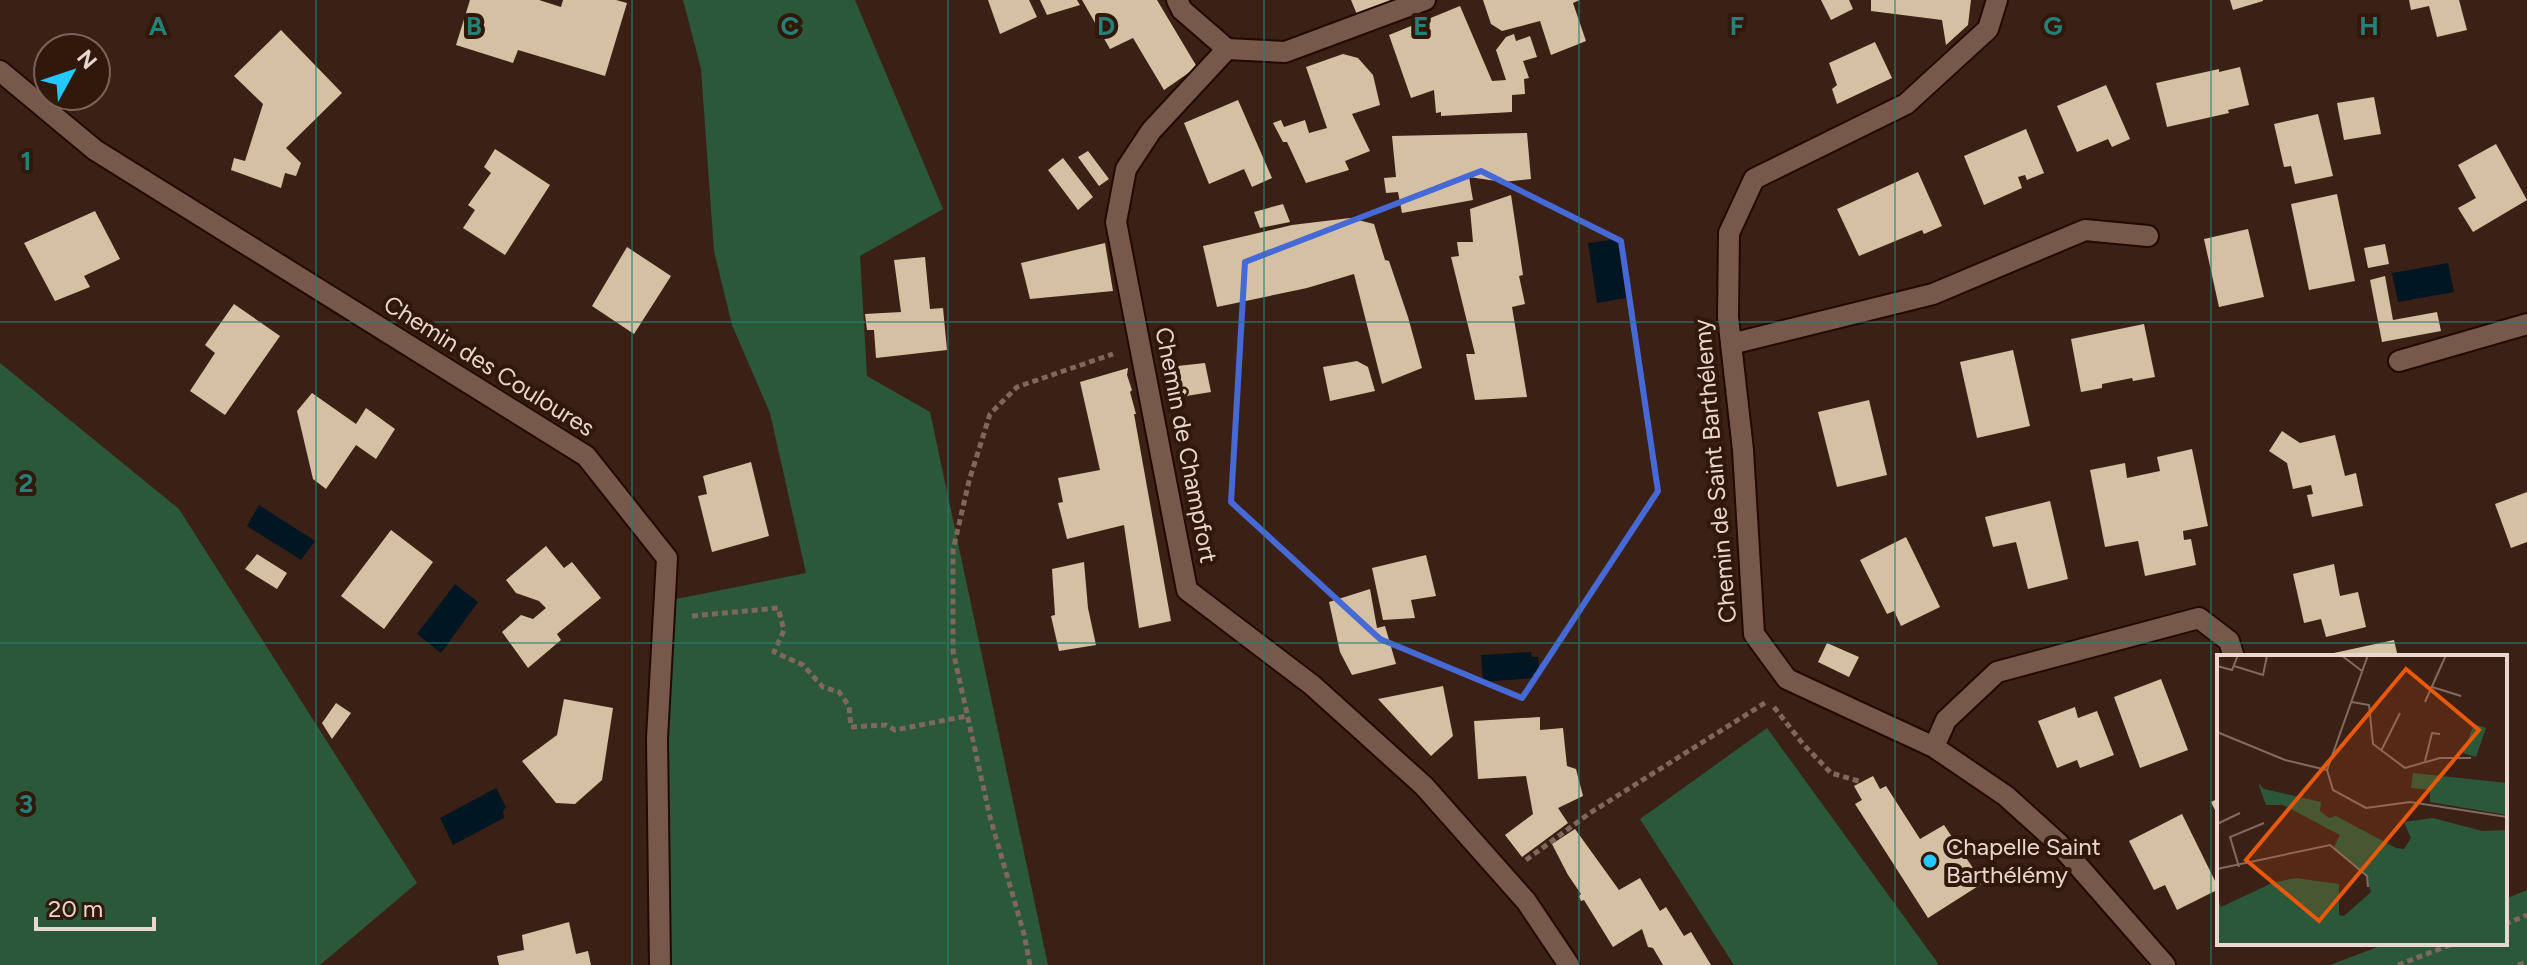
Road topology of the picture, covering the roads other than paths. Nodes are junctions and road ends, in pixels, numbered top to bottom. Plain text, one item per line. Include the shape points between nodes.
1 (1177, 0) edge
2 (1425, 0) edge
3 (1997, 0) edge
4 (1227, 49) junction
5 (0, 71) edge
6 (2148, 236) dead end
7 (2527, 324) edge
8 (1731, 344) junction
9 (2399, 361) dead end
10 (2233, 655) edge
11 (1934, 747) junction
12 (660, 965) edge
13 (1569, 965) edge
14 (2165, 965) edge

1 - 4 street
2 - 4 street via 1285,52
3 - 8 street, Chemin de Saint Barthélemy via 1988,29 1906,104 1754,179 1729,233
4 - 13 street, Chemin de Champfort via 1151,131 1126,169 1116,222 1187,590 1312,685 1424,786 1526,901
5 - 12 street, Chemin des Couloures via 95,150 586,456 667,558 657,738
6 - 8 street via 2085,230 1933,294
7 - 9 street
8 - 11 street, Chemin de Saint Barthélemy via 1754,634 1787,679
10 - 11 street via 2229,641 2199,618 1997,672 1946,720
11 - 14 street, Chemin de Saint Barthélemy via 2006,796 2059,844

